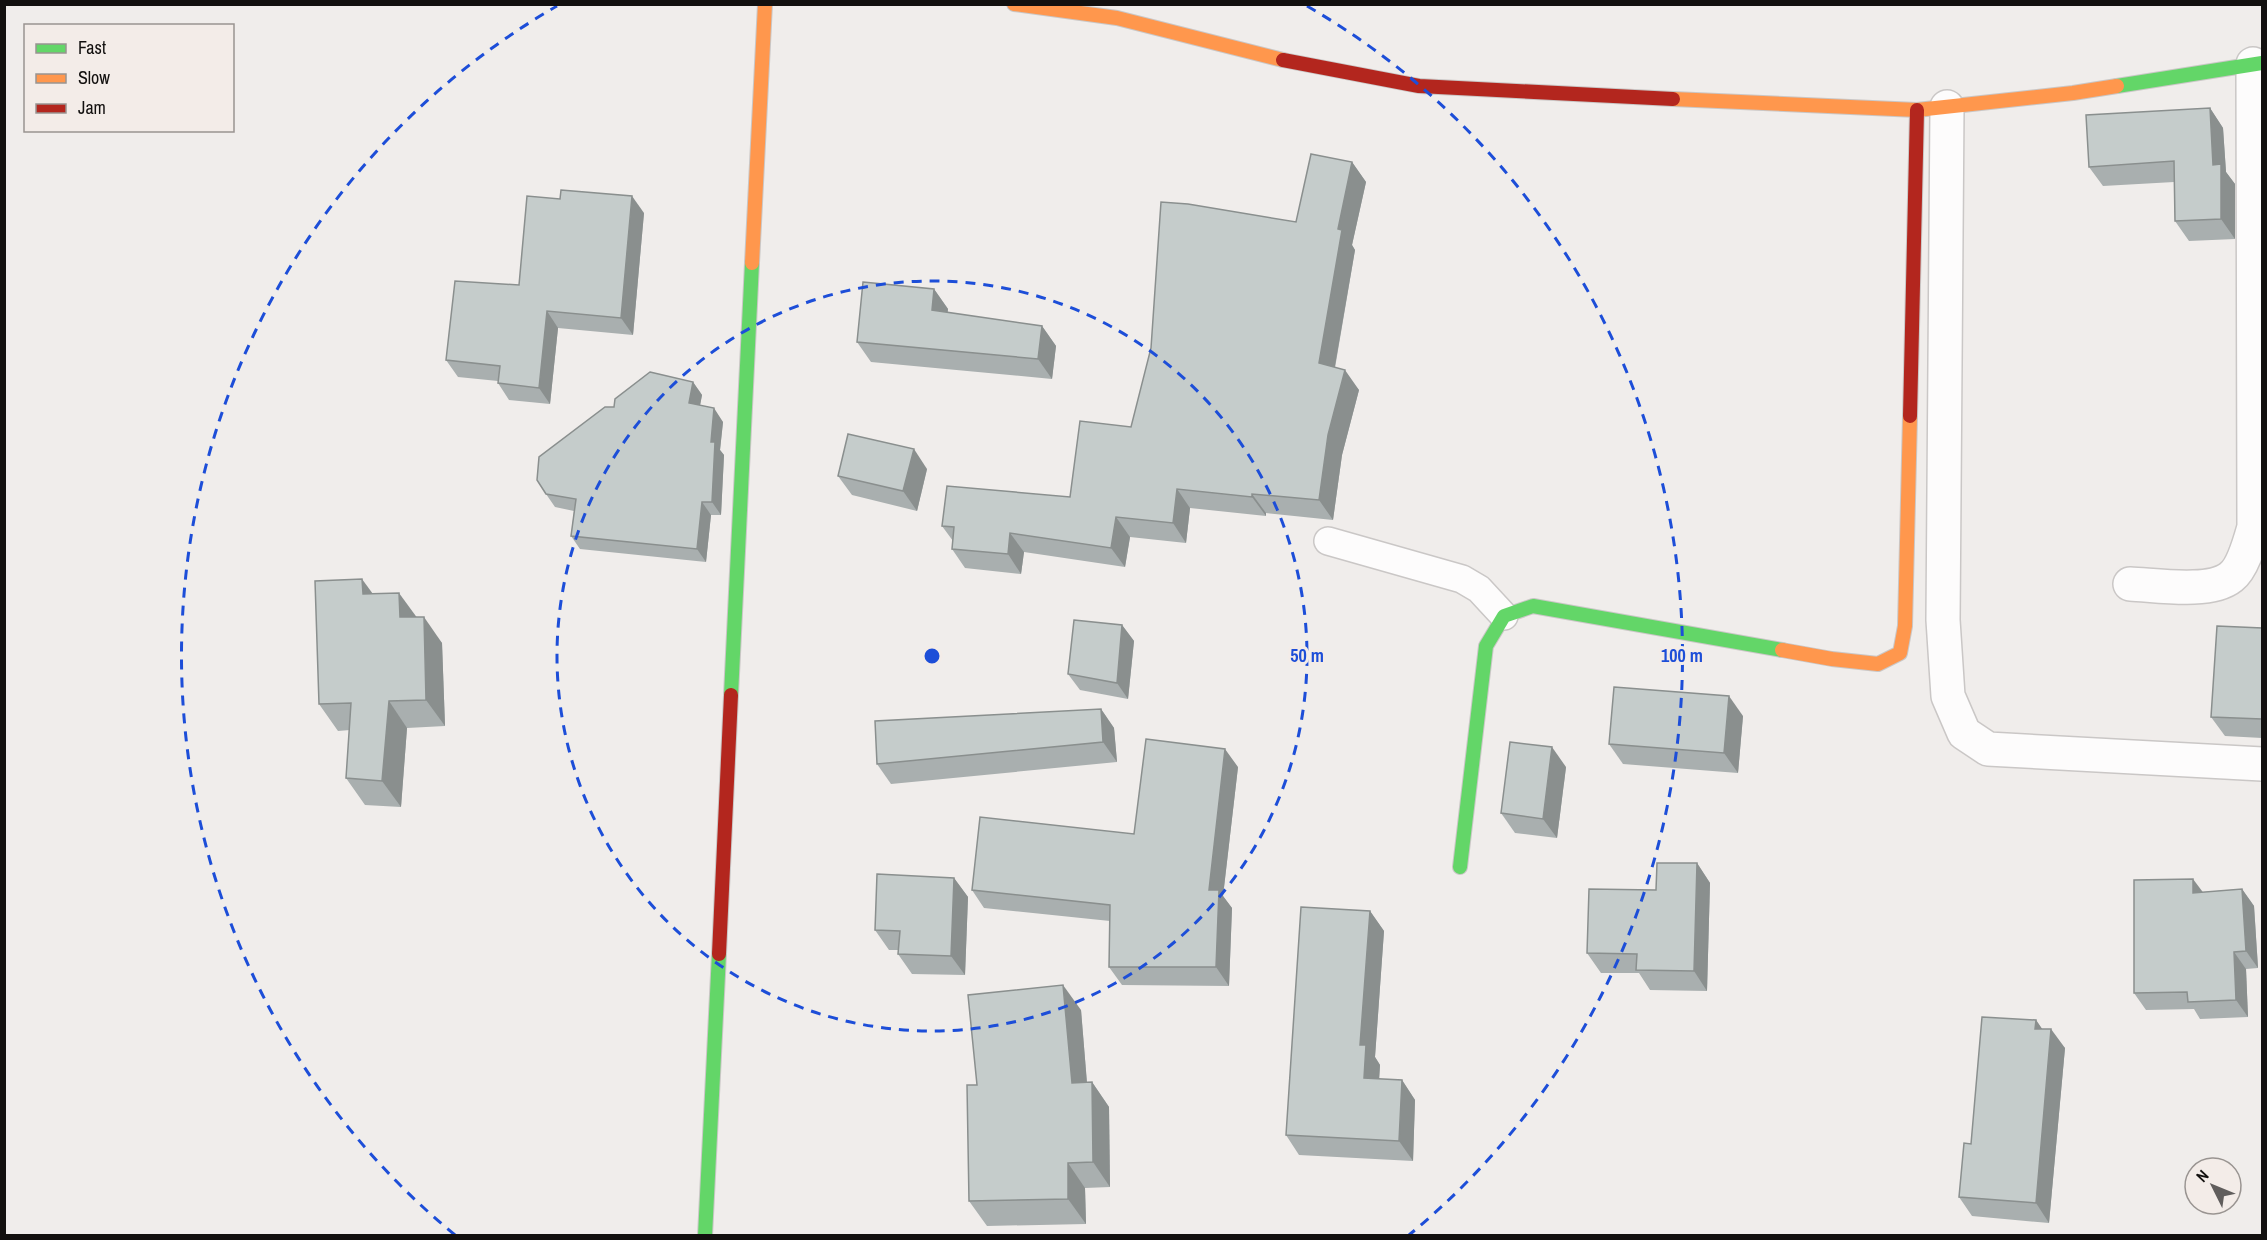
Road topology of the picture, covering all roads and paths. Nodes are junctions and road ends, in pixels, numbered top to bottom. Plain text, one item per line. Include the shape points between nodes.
1 (765, 4) edge
2 (1014, 4) edge
3 (2258, 63) edge
4 (1932, 109) junction
5 (1328, 542) dead end
6 (2130, 584) dead end
7 (1504, 616) junction
8 (2262, 764) edge
9 (1460, 867) dead end
10 (705, 1236) edge

1 - 10 street
2 - 4 street via 1117,18 1265,56 1419,86
3 - 4 street via 2073,93
3 - 6 street via 2254,527 2248,549 2232,577 2210,587
4 - 7 street via 1905,626 1900,653 1878,664 1533,606
4 - 8 street via 1943,620 1948,696 1964,733 1988,749
5 - 7 lane via 1462,579 1479,589
7 - 9 street via 1486,646

